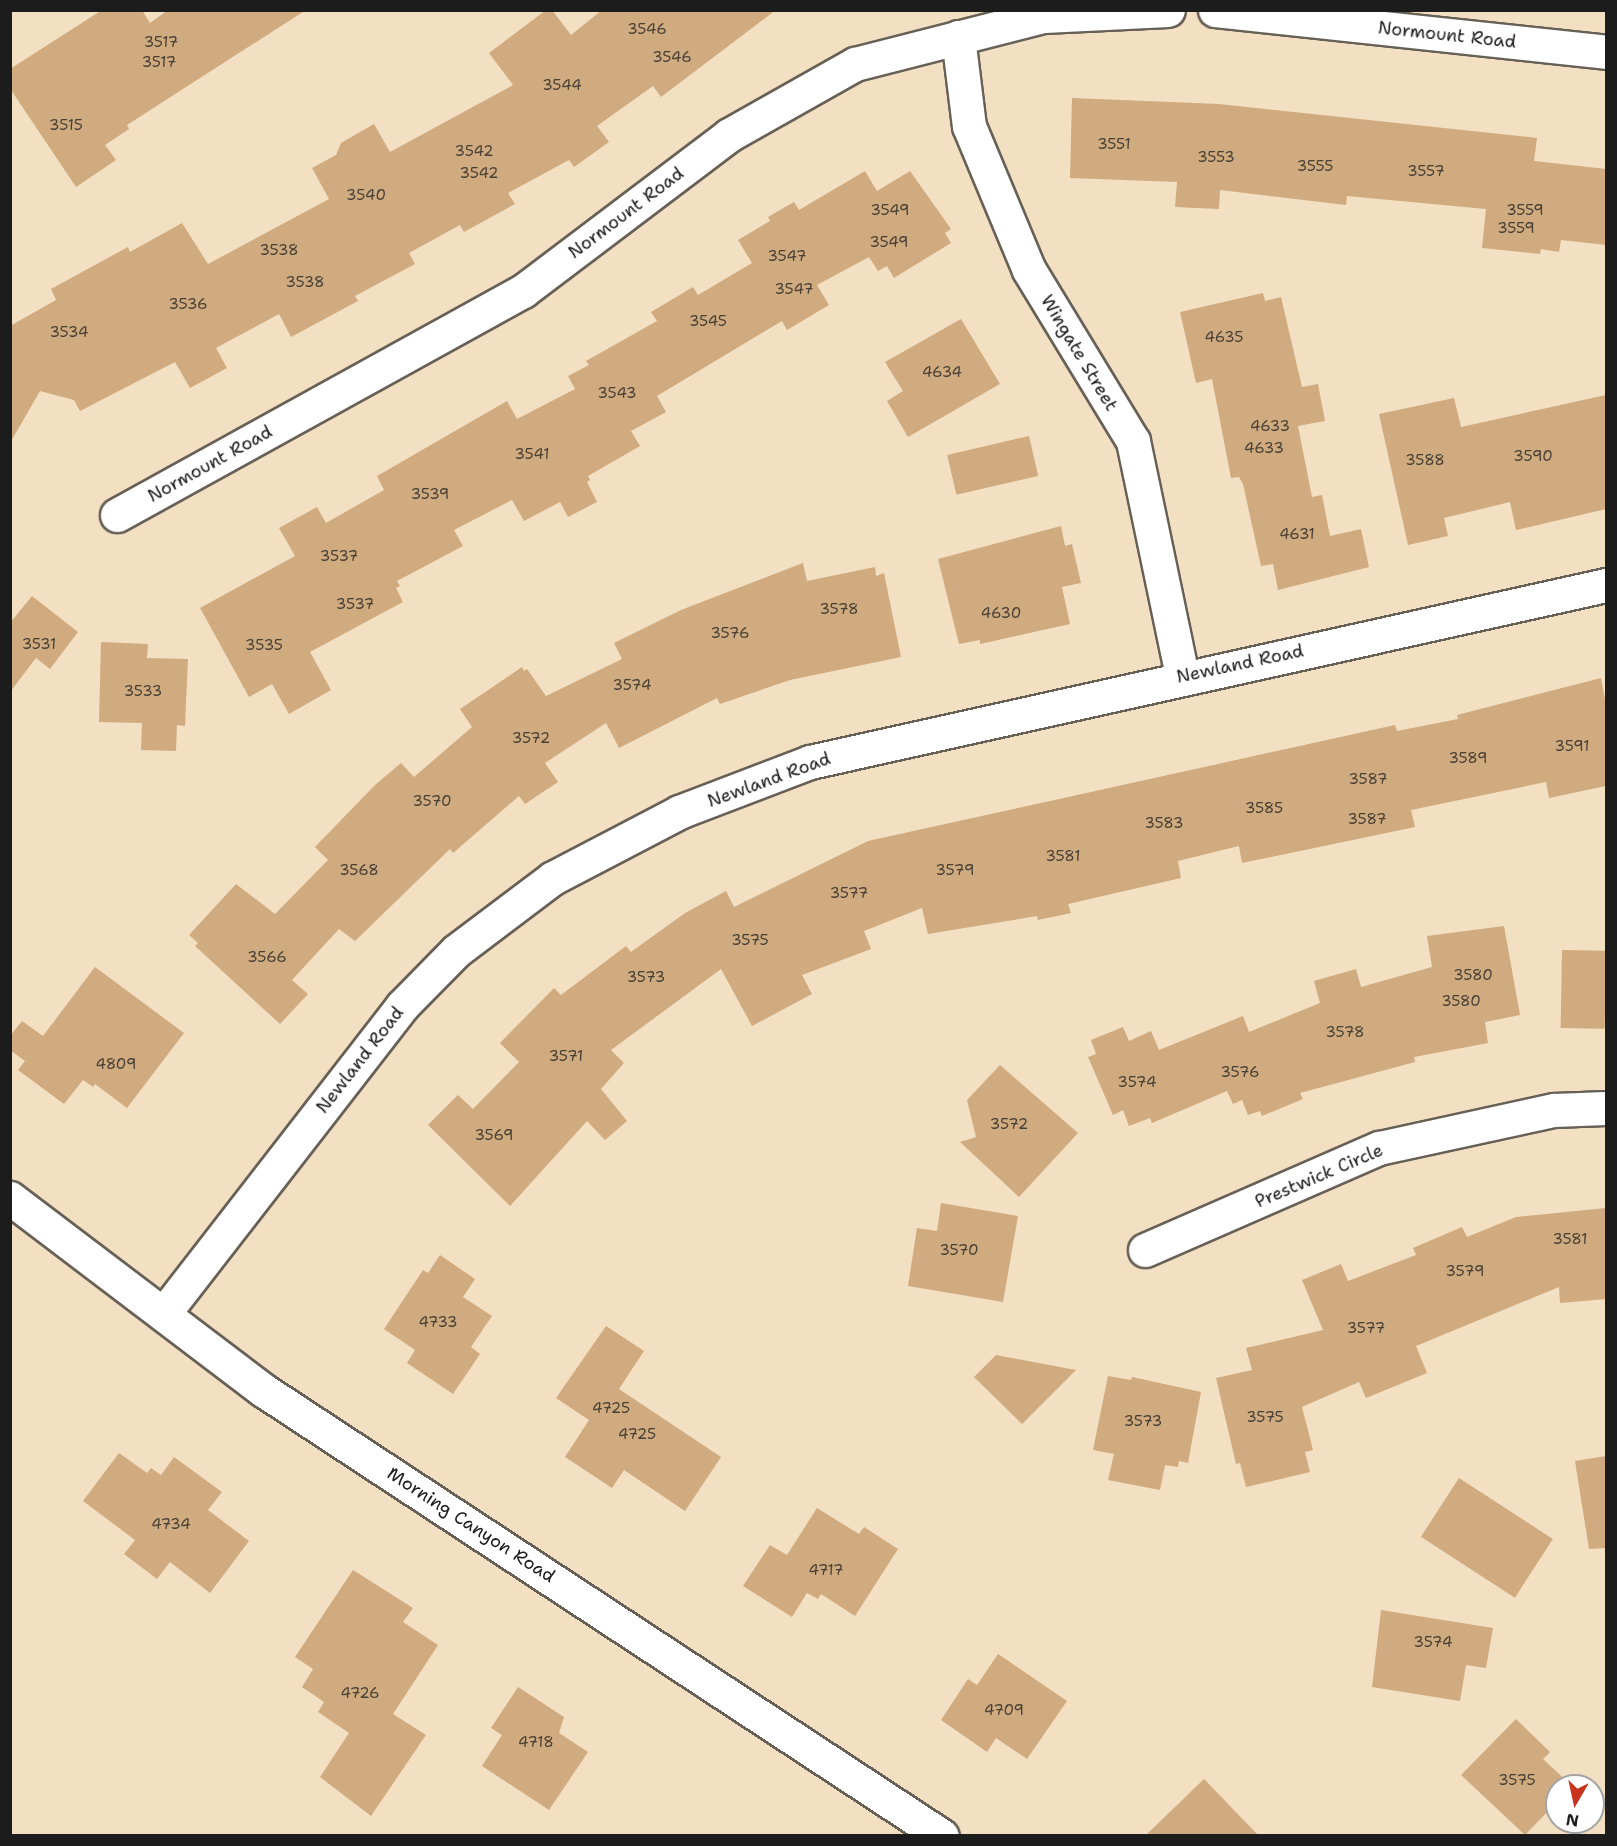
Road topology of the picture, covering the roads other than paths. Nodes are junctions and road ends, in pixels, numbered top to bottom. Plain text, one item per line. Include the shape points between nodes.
1 (1168, 10) edge
2 (1215, 10) edge
3 (1356, 18) edge
4 (958, 36) junction
5 (1606, 52) edge
6 (117, 515) dead end
7 (1606, 585) edge
8 (1182, 676) junction
9 (1606, 1108) edge
10 (10, 1198) edge
11 (1145, 1250) dead end
12 (164, 1313) junction
13 (942, 1836) edge

1 - 4 street, Normount Road via 1044,16
2 - 3 street, Normount Road
3 - 5 street, Normount Road
4 - 6 street, Normount Road via 855,64 739,129 523,291
4 - 8 street, Wingate Street via 969,126 1029,270 1133,441
7 - 8 street, Newland Road
8 - 12 street, Newland Road via 810,762 679,812 554,878 456,951 402,1006
9 - 11 street, Prestwick Circle via 1554,1110 1379,1148
10 - 12 street, Morning Canyon Road
12 - 13 street, Morning Canyon Road via 263,1390

